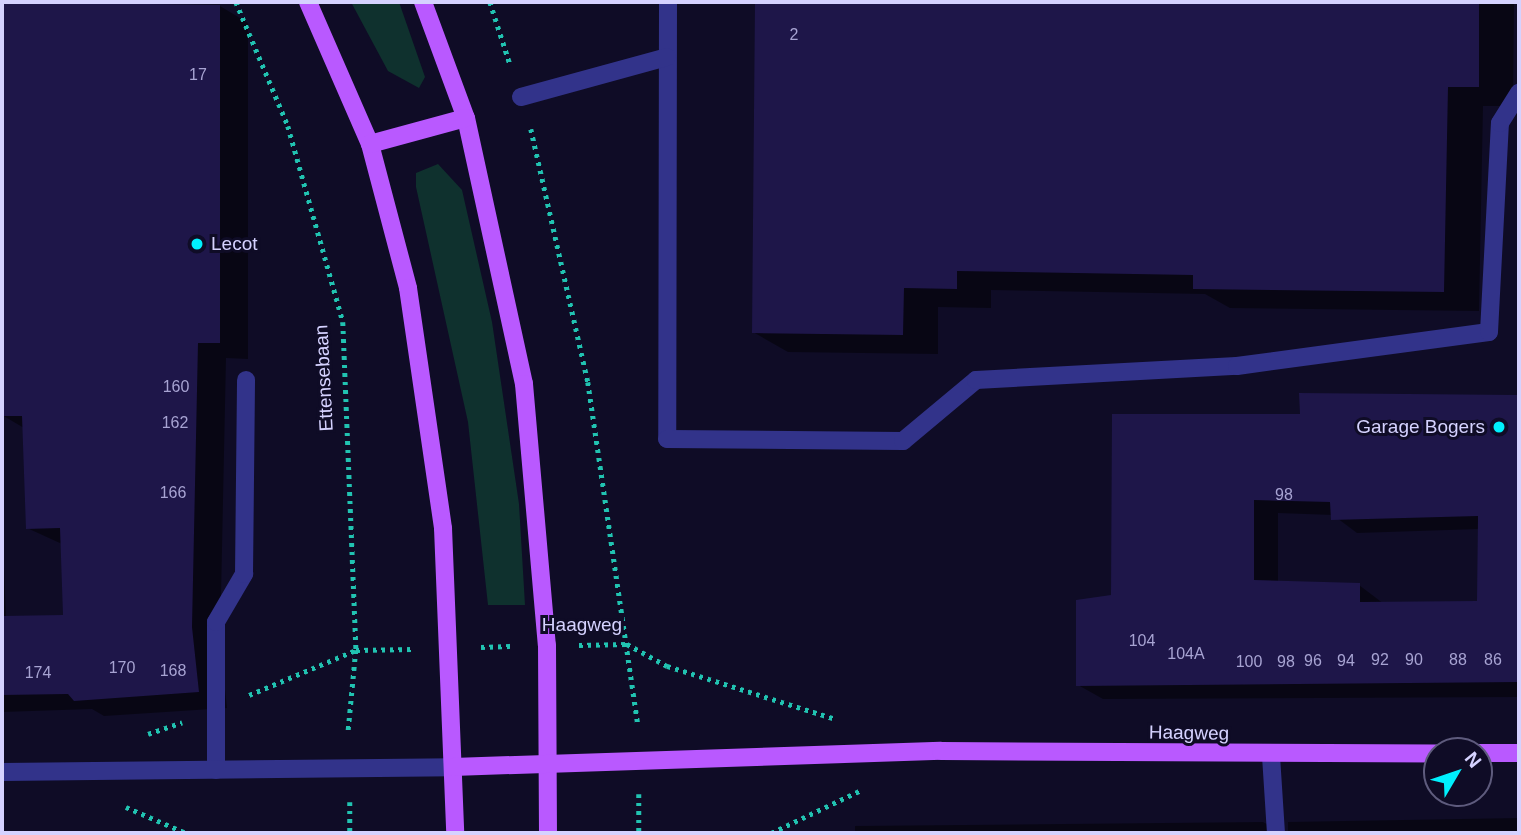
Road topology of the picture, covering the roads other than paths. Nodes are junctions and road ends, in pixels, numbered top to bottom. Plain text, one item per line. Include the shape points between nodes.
1 (308, 2) edge
2 (423, 2) edge
3 (668, 2) edge
4 (667, 57) junction
5 (1519, 93) edge
6 (521, 97) road end
7 (466, 118) junction
8 (370, 144) junction
9 (246, 380) dead end
10 (1519, 753) edge
11 (1423, 754) edge
12 (1493, 754) edge
13 (1271, 756) junction
14 (548, 764) junction
15 (453, 767) junction
16 (216, 770) junction
17 (2, 772) edge
18 (455, 833) edge
19 (548, 833) edge
20 (1276, 833) edge

1 - 8 main road
2 - 7 main road
3 - 4 street
4 - 5 street via 667,439 903,441 976,380 1237,366 1489,332 1500,123
4 - 6 street
7 - 8 main road
7 - 14 main road via 524,384 547,645
8 - 15 main road via 408,288 428,406 443,528
9 - 16 street via 244,573 216,622
10 - 12 main road
11 - 13 main road, Haagweg
13 - 14 main road, Haagweg via 941,751
13 - 20 street
14 - 15 main road, Haagweg
14 - 19 main road
15 - 16 street, Haagweg
15 - 18 main road
16 - 17 street, Haagweg

